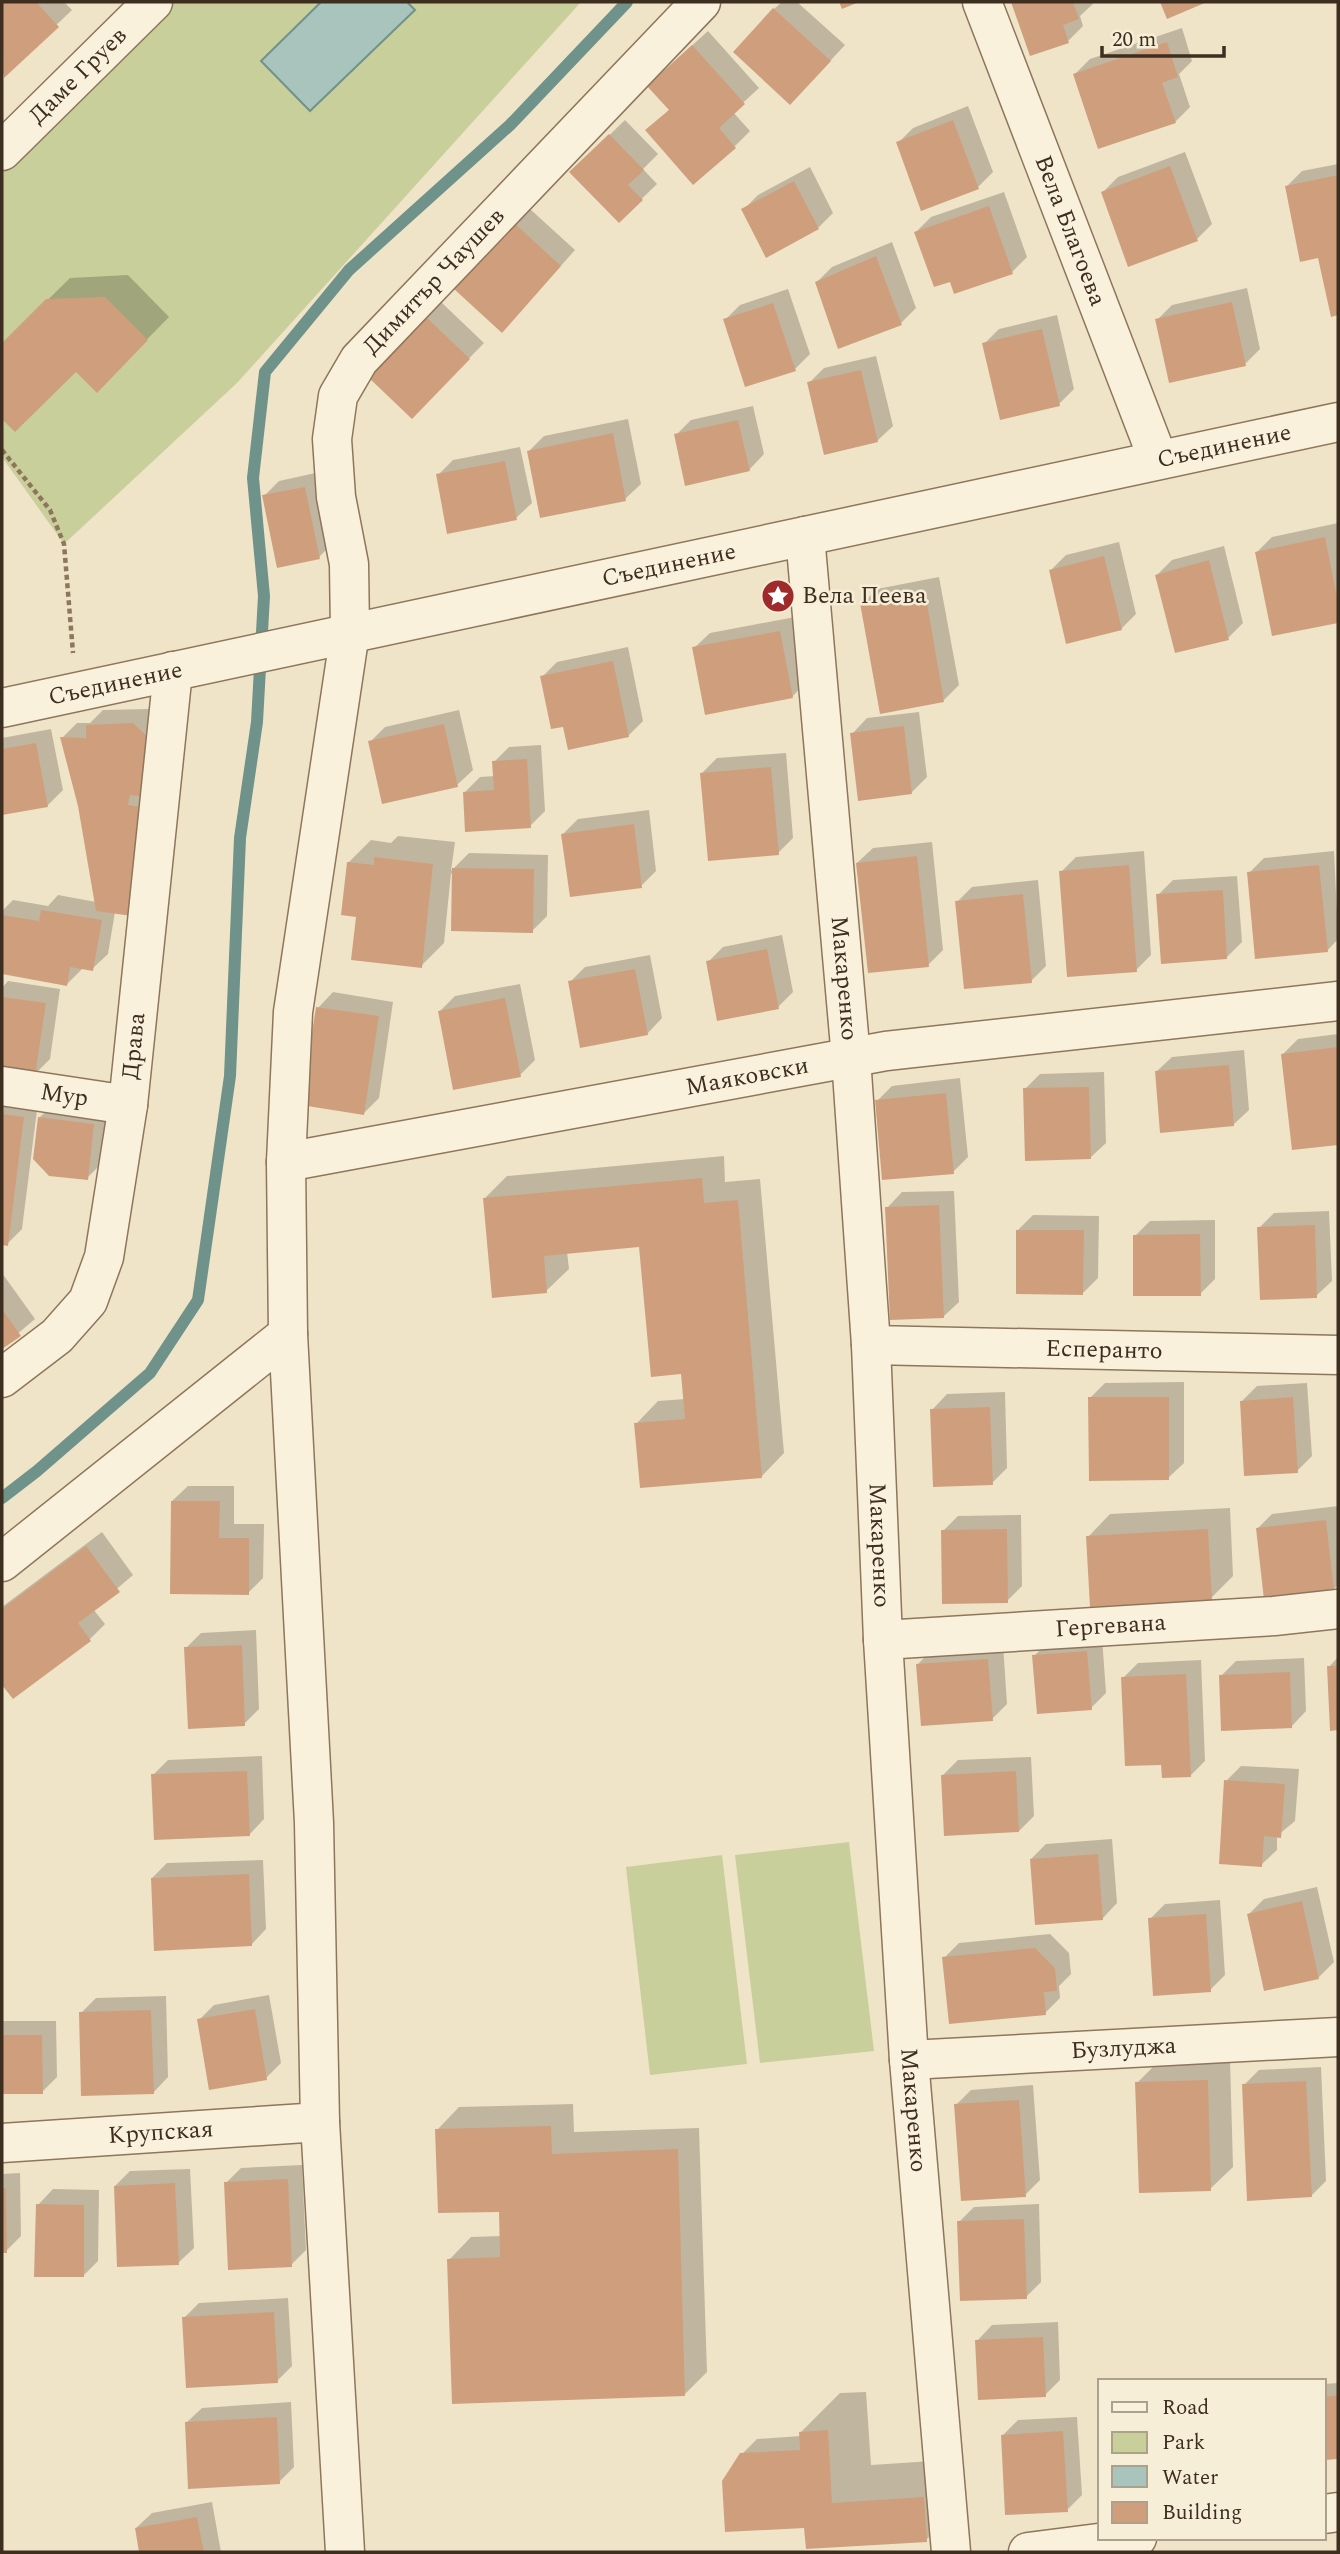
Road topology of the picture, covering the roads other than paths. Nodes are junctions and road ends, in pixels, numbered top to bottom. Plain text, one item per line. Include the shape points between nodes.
1 (153, 2) edge
2 (701, 2) edge
3 (982, 2) edge
4 (2, 151) edge
5 (1338, 422) edge
6 (1158, 459) junction
7 (805, 536) junction
8 (350, 632) junction
9 (173, 671) junction
10 (2, 708) edge
11 (1338, 1001) edge
12 (851, 1058) junction
13 (2, 1086) edge
14 (128, 1105) junction
15 (286, 1162) junction
16 (288, 1335) junction
17 (871, 1345) junction
18 (1338, 1355) edge
19 (2, 1378) edge
20 (2, 1562) edge
21 (1338, 1609) edge
22 (883, 1640) junction
23 (1338, 2037) edge
24 (909, 2060) junction
25 (320, 2122) junction
26 (2, 2143) edge
27 (1121, 2540) edge
28 (345, 2552) edge
29 (951, 2552) edge
30 (1028, 2552) edge

1 - 4 street, Даме Груев
2 - 8 street, Димитър Чаушев via 359,360 338,396 332,439 336,497 349,564
3 - 6 street, Вела Благоева
5 - 6 street, Съединение
6 - 7 street, Съединение
7 - 8 street, Съединение
7 - 12 street, Макаренко
8 - 9 street, Съединение
8 - 15 street, Димитър Чаушев via 293,1012
9 - 10 street, Съединение
9 - 14 street, Драва
11 - 12 street, Маяковски
12 - 15 street, Маяковски
12 - 17 street, Макаренко
13 - 14 street, Мур
14 - 19 street, Драва via 104,1257 89,1301 57,1336
15 - 16 street, Димитър Чаушев
16 - 20 street
16 - 25 street, Димитър Чаушев via 313,1809
17 - 18 street, Есперанто
17 - 22 street, Макаренко
21 - 22 street, Гергевана
22 - 24 street, Макаренко
23 - 24 street, Бузлуджа
24 - 29 street, Макаренко
25 - 26 street, Крупская
25 - 28 street, Димитър Чаушев
27 - 30 street

